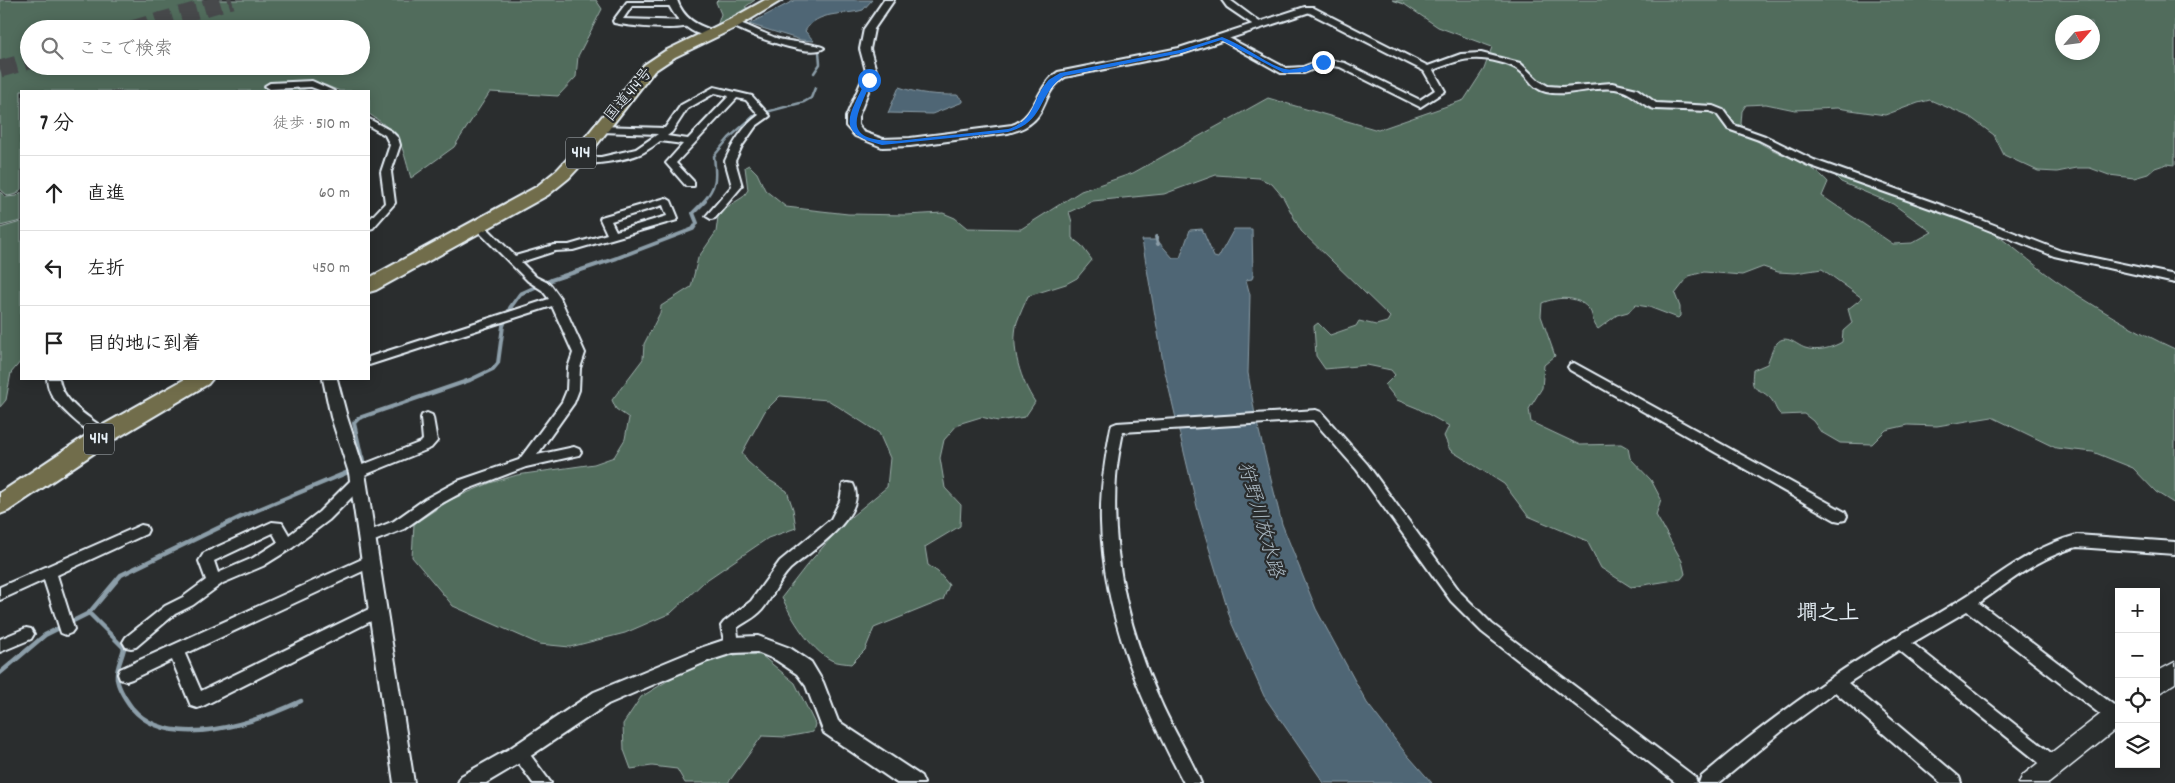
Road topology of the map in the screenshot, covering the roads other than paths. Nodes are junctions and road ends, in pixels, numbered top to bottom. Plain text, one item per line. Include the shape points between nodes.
1 (775, 0) edge
2 (889, 0) edge
3 (1226, 0) edge
4 (672, 2) edge
5 (1309, 9) joint
6 (734, 23) junction
7 (689, 24) junction
8 (1261, 26) junction
9 (711, 33) junction
10 (1222, 38) junction
11 (820, 48) dead end
12 (1428, 68) junction
13 (270, 86) dead end
14 (327, 90) edge
15 (735, 95) junction
16 (370, 123) edge
17 (601, 129) junction
18 (664, 134) junction
19 (689, 142) junction
20 (576, 160) junction
21 (690, 184) dead end
22 (712, 216) dead end
23 (370, 225) edge
24 (478, 225) junction
25 (613, 235) junction
26 (514, 260) junction
27 (2175, 279) edge
28 (370, 285) edge
29 (556, 300) junction
30 (370, 361) edge
31 (1574, 367) dead end
32 (53, 380) edge
33 (196, 380) edge
34 (330, 380) edge
35 (427, 418) dead end
36 (104, 435) junction
37 (574, 452) dead end
38 (524, 463) junction
39 (357, 478) junction
40 (848, 488) dead end
41 (0, 506) edge
42 (1840, 516) dead end
43 (141, 530) dead end
44 (367, 538) junction
45 (287, 544) junction
46 (2175, 548) edge
47 (370, 561) junction
48 (49, 572) junction
49 (214, 582) junction
50 (0, 594) edge
51 (1968, 603) junction
52 (378, 612) junction
53 (65, 626) dead end
54 (26, 634) dead end
55 (131, 642) dead end
56 (1900, 642) junction
57 (0, 646) edge
58 (731, 646) junction
59 (176, 651) junction
60 (2175, 671) edge
61 (126, 674) dead end
62 (2160, 682) edge
63 (1836, 683) junction
64 (2115, 713) edge
65 (2115, 716) edge
66 (518, 753) junction
67 (2054, 765) junction
68 (404, 783) edge
69 (468, 783) edge
70 (543, 783) edge
71 (914, 783) edge
72 (1193, 783) edge
73 (1689, 783) edge
74 (1707, 783) edge
75 (1952, 783) edge
76 (2031, 783) edge

1 - 6 highway, 国道414号 / 414
2 - 10 street via 868,29 865,49 871,71 852,118 852,126 859,134 882,143 1019,127 1032,118 1050,82 1062,74 1181,51
3 - 8 street
4 - 7 street
4 - 7 street via 630,4 617,20 676,26
5 - 8 street
5 - 12 street
6 - 9 highway, 国道414号 / 414
6 - 11 street via 768,37
7 - 9 street
8 - 10 street
9 - 17 highway, 国道414号 / 414 via 649,68
10 - 12 street via 1284,71 1304,70 1323,62 1342,64 1420,104 1440,91
12 - 27 street via 1468,54 1483,54 1519,66 1532,82 1546,89 1612,86 1632,91 1655,106 1710,108 1720,112 1731,127 1810,162 2058,254
13 - 14 street via 312,84
15 - 18 street via 714,90 694,100 684,107
15 - 19 street
15 - 22 street via 753,100 762,113 730,161 737,186
16 - 23 street via 388,133 395,145 386,172 390,203
17 - 18 street
17 - 20 highway, 国道414号 / 414
18 - 19 street
18 - 20 street via 639,151 592,161
19 - 21 street via 671,163
20 - 24 highway, 国道414号 / 414 via 542,191
24 - 26 street
24 - 28 highway, 国道414号 / 414
25 - 25 street via 605,219 666,201 673,218
25 - 26 street
26 - 29 street via 532,279 546,287
29 - 30 street
29 - 38 street via 579,353 574,368 573,390 560,416
31 - 42 street
32 - 36 street via 54,389 73,411
33 - 36 highway, 414
34 - 39 street
35 - 39 street via 430,440 426,445
36 - 41 highway, 414
37 - 38 street
38 - 44 street via 463,485 400,525
39 - 44 street
39 - 45 street via 324,516
40 - 58 street via 848,500 843,511 819,540 785,565 758,604 729,626
43 - 48 street
44 - 47 street
45 - 49 street via 258,562
45 - 49 street via 277,527 272,527 208,557 206,561
46 - 51 street via 2076,541 2060,544 2021,566
47 - 52 street
47 - 59 street
48 - 50 street
48 - 53 street
49 - 55 street via 170,610
51 - 56 street
51 - 64 street
52 - 59 street via 197,701
52 - 68 street
54 - 57 street
56 - 63 street
56 - 67 street
58 - 66 street via 601,698
58 - 71 street via 758,644 794,660 814,682 831,726
59 - 61 street
60 - 62 main road
63 - 74 street via 1789,716
63 - 75 street
65 - 67 main road
66 - 69 street
66 - 70 street
67 - 76 main road
72 - 73 street via 1159,718 1132,651 1122,623 1110,567 1106,497 1117,428 1316,415 1362,467 1456,597 1487,628

